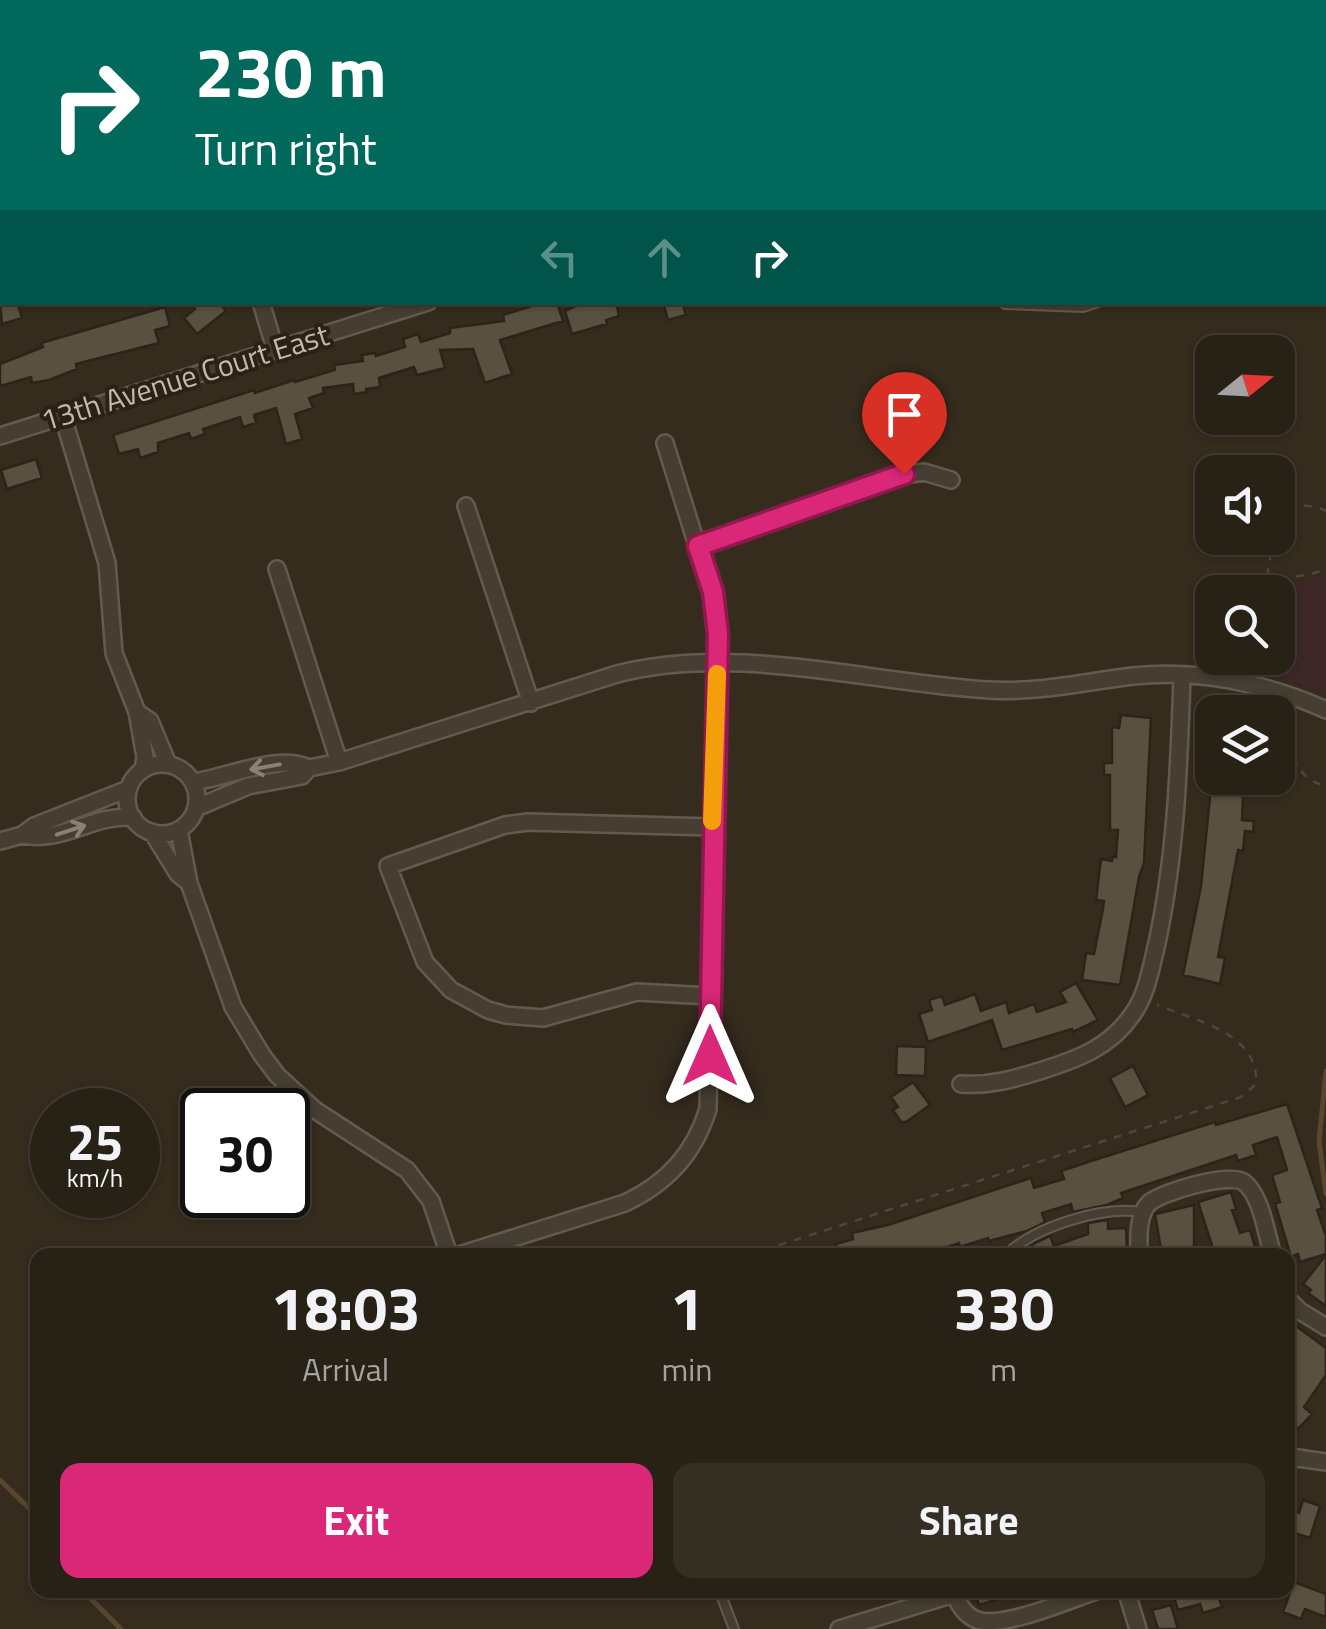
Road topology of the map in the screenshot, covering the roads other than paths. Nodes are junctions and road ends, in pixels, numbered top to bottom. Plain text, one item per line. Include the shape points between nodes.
1 (261, 305) edge
2 (418, 305) edge
3 (1025, 305) edge
4 (1091, 305) edge
5 (276, 349) junction
6 (63, 417) junction
7 (0, 436) edge
8 (666, 443) dead end
9 (951, 480) dead end
10 (466, 506) dead end
11 (698, 546) junction
12 (276, 568) dead end
13 (718, 663) junction
14 (1182, 677) junction
15 (531, 702) junction
16 (1326, 710) edge
17 (138, 712) junction
18 (339, 762) junction
19 (168, 764) junction
20 (309, 768) junction
21 (143, 769) junction
22 (193, 782) junction
23 (128, 789) junction
24 (196, 808) junction
25 (133, 818) junction
26 (712, 826) junction
27 (180, 830) junction
28 (152, 832) junction
29 (22, 835) junction
30 (0, 842) edge
31 (189, 884) junction
32 (709, 996) junction
33 (961, 1084) dead end
34 (1144, 1210) junction
35 (447, 1248) edge
36 (481, 1248) edge
37 (1013, 1248) edge
38 (1140, 1248) edge
39 (1271, 1248) edge
40 (1295, 1306) edge
41 (1326, 1327) edge
42 (1326, 1441) edge
43 (1323, 1460) edge
44 (1295, 1461) edge
45 (722, 1598) edge
46 (935, 1598) edge
47 (957, 1598) edge
48 (1067, 1598) edge
49 (1128, 1598) edge
50 (972, 1624) edge
51 (734, 1629) edge
52 (839, 1629) edge
53 (1138, 1629) edge

1 - 5 street
2 - 5 street, 13th Avenue Court East
3 - 4 lane
5 - 6 street, 13th Avenue Court East
6 - 7 street, 13th Avenue Court East
6 - 17 street via 108,563 114,653
8 - 11 street
9 - 11 street via 904,474
10 - 15 street
11 - 13 street via 717,610
12 - 18 street
13 - 14 street via 1008,691
13 - 15 street via 637,669
13 - 26 street
14 - 16 street via 1252,684
14 - 33 street via 1172,864 1142,998 1118,1031 1090,1053 996,1085
15 - 18 street
17 - 19 street via 150,721
17 - 21 street
18 - 20 street
19 - 21 street
19 - 22 street
20 -> 22 street via 268,764
20 - 24 street via 302,776 248,786
21 - 23 street
22 - 24 street
23 - 25 street
23 - 29 street
24 - 27 street
25 - 28 street
29 -> 25 street
26 - 32 street
26 - 32 street via 528,822 388,866 425,962 451,990 488,1010 543,1018 637,992
27 - 28 street
27 - 31 street
28 - 31 street
29 - 30 street
31 - 35 street via 232,1007 262,1054 315,1110 418,1182
32 - 36 street via 708,1109 680,1165 625,1203
34 - 37 lane via 1048,1228
34 - 38 street
34 - 39 street via 1207,1182 1240,1180 1253,1195
40 - 41 street
42 - 43 street
43 - 44 street
45 - 51 lane
46 - 52 street
47 - 50 street
48 - 50 street
49 - 53 street

